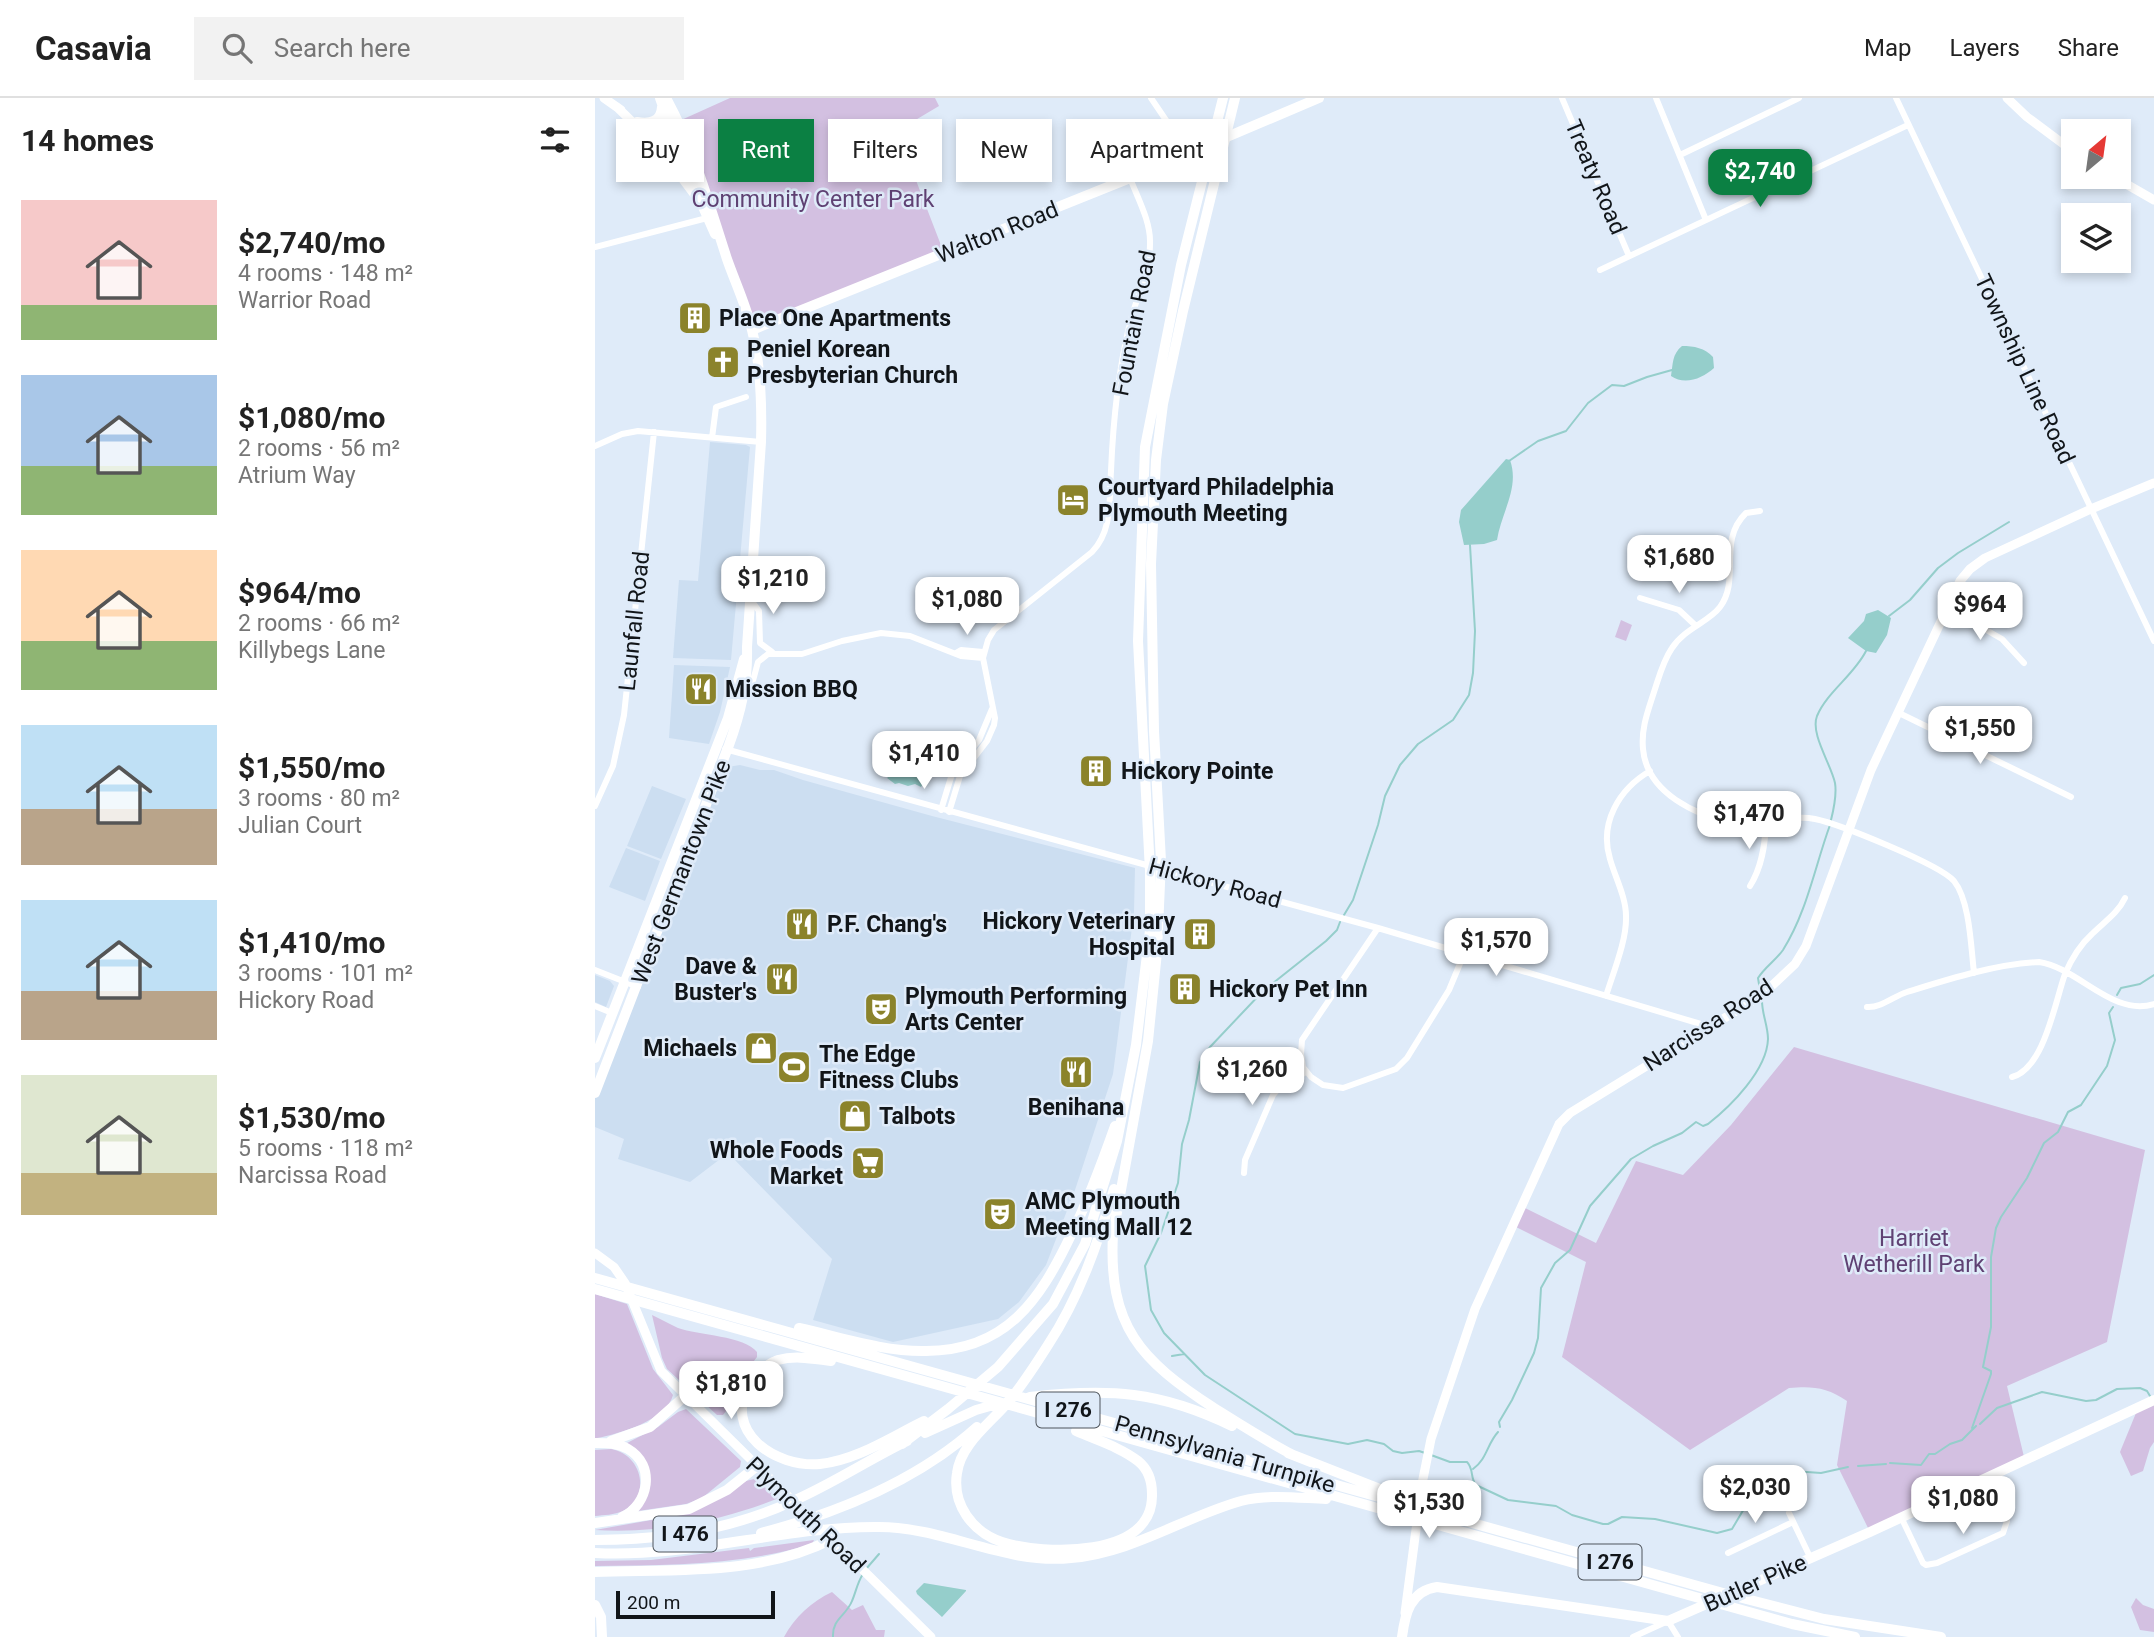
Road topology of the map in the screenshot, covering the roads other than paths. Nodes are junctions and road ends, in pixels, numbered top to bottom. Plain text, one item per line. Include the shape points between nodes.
1 (604, 98) edge
2 (1151, 98) edge
3 (1223, 98) edge
4 (1235, 98) edge
5 (1319, 98) edge
6 (1562, 98) edge
7 (1656, 98) edge
8 (1799, 98) edge
9 (1896, 98) edge
10 (2007, 98) edge
11 (662, 100) edge
12 (617, 107) junction
13 (633, 119) edge
14 (656, 119) edge
15 (668, 119) edge
16 (677, 119) edge
17 (1166, 119) edge
18 (1908, 125) junction
19 (1228, 137) edge
20 (2061, 142) edge
21 (1680, 155) junction
22 (691, 182) edge
23 (702, 182) edge
24 (1120, 182) edge
25 (1132, 182) edge
26 (2131, 187) edge
27 (2154, 200) edge
28 (701, 205) junction
29 (707, 218) junction
30 (1706, 220) junction
31 (595, 247) edge
32 (1629, 256) junction
33 (727, 259) junction
34 (1601, 270) dead end
35 (752, 330) junction
36 (747, 397) dead end
37 (654, 432) junction
38 (712, 438) junction
39 (761, 442) junction
40 (595, 446) edge
41 (2154, 483) edge
42 (2091, 509) junction
43 (1761, 511) dead end
44 (1640, 598) dead end
45 (750, 599) junction
46 (1948, 608) junction
47 (1695, 625) junction
48 (2154, 641) edge
49 (747, 647) junction
50 (772, 652) junction
51 (983, 655) junction
52 (2024, 663) dead end
53 (743, 700) junction
54 (992, 709) junction
55 (1899, 713) junction
56 (722, 748) junction
57 (1650, 771) junction
58 (2071, 797) dead end
59 (595, 806) edge
60 (941, 810) junction
61 (949, 812) junction
62 (1766, 823) junction
63 (1848, 830) junction
64 (1155, 860) junction
65 (1155, 872) junction
66 (1750, 886) dead end
67 (2125, 898) dead end
68 (1378, 929) junction
69 (1464, 954) junction
70 (595, 970) edge
71 (2066, 971) junction
72 (1974, 974) junction
73 (624, 981) junction
74 (638, 987) junction
75 (1606, 996) junction
76 (2154, 1004) edge
77 (595, 1006) edge
78 (1867, 1007) dead end
79 (612, 1013) junction
80 (1711, 1027) junction
81 (1136, 1045) junction
82 (595, 1058) edge
83 (1306, 1072) junction
84 (2012, 1077) dead end
85 (595, 1093) edge
86 (1128, 1143) junction
87 (1244, 1173) dead end
88 (595, 1253) edge
89 (595, 1278) edge
90 (595, 1289) edge
91 (723, 1314) junction
92 (869, 1366) junction
93 (685, 1396) junction
94 (2154, 1400) edge
95 (948, 1409) junction
96 (1035, 1414) junction
97 (970, 1438) junction
98 (598, 1443) edge
99 (902, 1444) junction
100 (1293, 1455) junction
101 (757, 1466) junction
102 (1989, 1477) junction
103 (1343, 1500) junction
104 (1418, 1511) junction
105 (1789, 1513) dead end
106 (1901, 1517) junction
107 (1793, 1522) junction
108 (598, 1523) edge
109 (787, 1531) junction
110 (832, 1539) junction
111 (595, 1540) edge
112 (595, 1553) edge
113 (1728, 1553) dead end
114 (1811, 1559) junction
115 (595, 1572) edge
116 (595, 1605) edge
117 (1404, 1618) junction
118 (1668, 1621) junction
119 (1404, 1636) edge
120 (602, 1637) edge
121 (931, 1637) edge
122 (1633, 1637) edge
123 (1678, 1637) edge
124 (1855, 1637) edge
125 (1941, 1637) edge

1 - 12 street
2 - 17 street
3 - 64 highway, I 476 via 1181,265 1145,447 1138,641
4 - 64 highway, I 476 via 1183,311 1156,460 1151,564
5 - 19 main road, Walton Road
6 - 32 street, Treaty Road
7 - 21 street
8 - 21 street
9 - 18 street, Township Line Road
10 - 20 street
11 - 14 main road
11 - 15 main road, West Germantown Pike
11 - 16 main road, West Germantown Pike
12 - 13 street
12 - 28 street via 661,150
18 - 30 street
18 - 42 street, Township Line Road
21 - 30 street
22 - 28 main road, West Germantown Pike
23 - 33 main road, West Germantown Pike
24 - 35 main road, Walton Road
25 - 51 street, Fountain Road via 1151,241 1123,360 1104,536 1092,552 994,630
26 - 27 street
28 - 29 main road, West Germantown Pike
29 - 31 street
29 - 33 main road, West Germantown Pike
30 - 32 street
32 - 34 street
33 - 35 main road, West Germantown Pike
35 - 39 main road, West Germantown Pike
36 - 38 street via 716,407
37 - 38 street
37 - 40 street via 622,434
37 - 59 street, Launfall Road via 624,715 613,766
38 - 39 street
39 - 45 main road, West Germantown Pike
41 - 42 street, Narcissa Road
42 - 46 street, Narcissa Road via 1985,558 1960,581
42 - 48 street, Township Line Road
43 - 47 street via 1746,513 1734,529 1725,598 1716,612
44 - 47 street via 1679,610
45 - 49 main road, West Germantown Pike
45 - 50 street via 759,611 760,643
46 - 52 street via 2002,639
46 - 55 street, Narcissa Road
47 - 57 street via 1669,654 1646,717 1643,748
49 - 53 main road, West Germantown Pike
49 - 56 main road, West Germantown Pike
50 - 51 street via 802,654 889,633 956,653
50 - 53 street via 758,662
51 - 54 street
53 - 56 main road, West Germantown Pike
54 - 60 street via 979,740 952,774
54 - 61 street via 991,733 960,775
55 - 58 street
55 - 63 street, Narcissa Road
56 - 60 street, Hickory Road
56 - 73 main road, West Germantown Pike
56 - 74 main road, West Germantown Pike
57 - 62 street via 1680,803 1733,822
57 - 75 street via 1622,794 1608,822 1609,855 1626,916
60 - 61 street, Hickory Road
61 - 68 street, Hickory Road
62 - 63 street via 1812,819
62 - 66 street via 1762,858
63 - 72 street via 1937,868 1955,882 1964,900
63 - 80 street, Narcissa Road via 1806,946 1795,964 1762,995
64 - 65 highway, I 476
65 - 81 highway, I 476
65 - 86 highway, I 476 via 1153,1003
67 - 71 street via 2084,942
68 - 69 street, Hickory Road
68 - 83 street via 1305,1033 1301,1054
69 - 75 street, Hickory Road
69 - 83 street via 1449,990 1396,1069 1343,1088 1323,1085
70 - 73 street
71 - 72 street via 2032,962
71 - 76 street via 2123,1004
71 - 84 street via 2042,1044 2023,1072
72 - 78 street
73 - 74 street
73 - 79 main road, West Germantown Pike
74 - 85 main road, West Germantown Pike
75 - 80 street, Hickory Road
77 - 79 street
79 - 82 main road, West Germantown Pike
80 - 117 street, Narcissa Road via 1559,1124 1475,1309 1428,1454
81 - 91 highway via 1102,1164 1078,1221 1033,1303 1004,1329 957,1348 925,1352
81 - 95 highway, I 476 via 1117,1141 1085,1244 1053,1304 998,1367
83 - 87 street via 1273,1095 1245,1160
86 - 97 highway, I 476 via 1102,1229 1067,1315 1009,1401
86 - 100 highway via 1111,1265 1117,1301 1129,1329 1167,1376
88 - 93 street, Plymouth Road via 619,1273 660,1371
89 - 91 highway, Pennsylvania Turnpike / I 276
90 - 92 highway, Pennsylvania Turnpike / I 276
91 - 104 highway, Pennsylvania Turnpike / I 276
92 - 95 highway via 797,1358 772,1362 745,1392 743,1416 749,1433 776,1457 818,1464 859,1453
92 - 96 highway, Pennsylvania Turnpike / I 276
93 - 98 highway via 650,1427
93 - 101 street, Plymouth Road
94 - 102 main road, Butler Pike
95 - 99 highway, I 476
96 - 97 highway via 1121,1450 1144,1467 1152,1504 1132,1532 1105,1545 1068,1551 1015,1546 987,1535 966,1515 956,1489 959,1464
96 - 103 highway, Pennsylvania Turnpike / I 276
97 - 109 highway via 909,1474
98 - 108 highway via 632,1451 646,1479 644,1495 632,1512
99 - 100 highway via 960,1416 1020,1398 1082,1391 1178,1403
99 - 111 highway, I 476 via 814,1492 731,1524 643,1539
100 - 104 highway
101 - 108 highway via 715,1497 689,1509
101 - 110 street, Plymouth Road
102 - 106 main road, Butler Pike
102 - 106 street via 2007,1521 2003,1533 1926,1565
103 - 104 highway, Pennsylvania Turnpike / I 276
103 - 109 highway via 1244,1500 1112,1550 1071,1559 1029,1558 911,1529
104 - 124 highway, Pennsylvania Turnpike / I 276 via 1707,1601
104 - 125 highway, I 276 via 1824,1619
105 - 107 street
106 - 114 main road, Butler Pike
107 - 113 street
107 - 114 street
109 - 112 highway, I 476 via 714,1546
110 - 115 highway via 810,1551 751,1565
110 - 121 street, Plymouth Road
114 - 118 main road, Butler Pike
116 - 120 highway
117 - 118 main road via 1415,1597 1437,1587
117 - 119 main road
118 - 122 street
118 - 123 street

